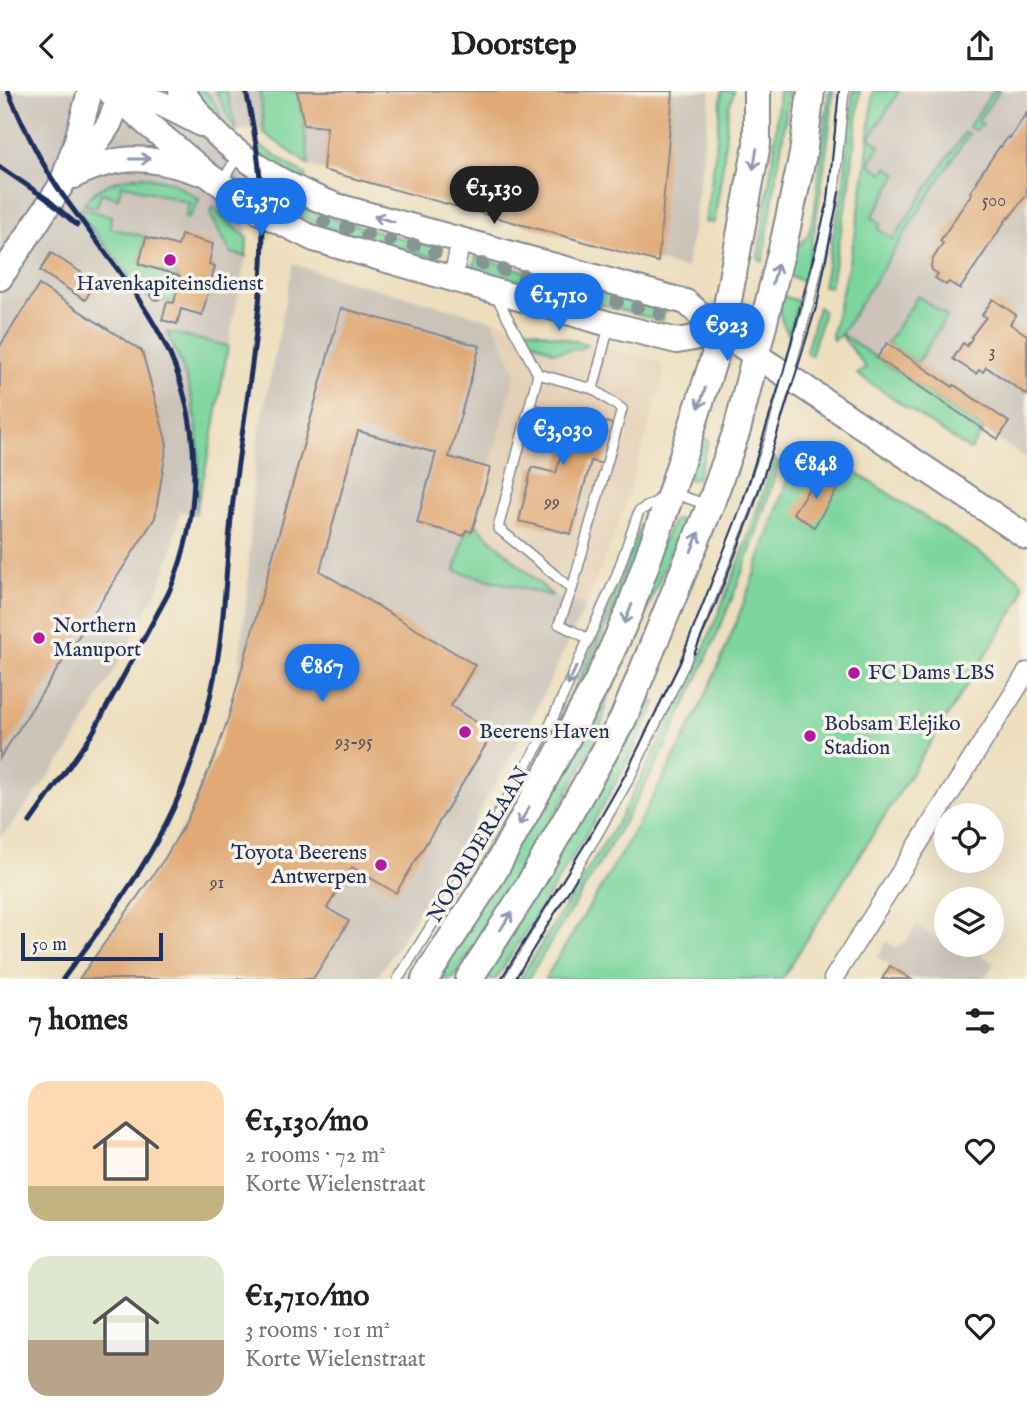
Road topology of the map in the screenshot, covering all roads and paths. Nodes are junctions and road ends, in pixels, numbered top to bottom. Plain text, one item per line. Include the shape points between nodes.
1 (181, 91) edge
2 (757, 91) edge
3 (811, 91) edge
4 (844, 91) edge
5 (118, 92) edge
6 (86, 102) edge
7 (214, 131) junction
8 (239, 154) junction
9 (69, 179) junction
10 (214, 179) junction
11 (461, 240) junction
12 (0, 278) edge
13 (453, 279) junction
14 (493, 291) junction
15 (609, 324) junction
16 (722, 333) junction
17 (755, 354) junction
18 (538, 374) junction
19 (788, 376) junction
20 (593, 389) junction
21 (671, 493) junction
22 (710, 506) junction
23 (1027, 537) edge
24 (572, 589) junction
25 (589, 639) junction
26 (1027, 672) edge
27 (398, 979) edge
28 (425, 979) edge
29 (469, 979) edge
30 (509, 979) edge
31 (833, 979) edge

1 - 7 street
2 -> 16 main road, NOORDERLAAN via 757,144
17 -> 3 main road via 803,154
4 - 19 lane via 833,201
5 - 6 street
5 - 7 street via 170,105
5 - 9 street via 109,124
5 - 10 street via 145,122
6 - 9 street
7 - 8 street
8 - 10 lane
11 -> 8 street via 308,195
9 -> 10 street via 94,166 134,159 168,162
9 - 12 street
10 - 13 street via 262,213 314,239
11 - 13 street
11 - 16 street via 686,302
13 - 14 street
14 - 15 street
14 - 18 lane
15 - 16 street via 677,341
15 - 20 lane
16 - 17 street
16 -> 21 main road, NOORDERLAAN
17 - 19 street
17 - 22 main road via 737,430
18 - 20 lane
18 - 24 lane via 498,528
19 - 23 street
19 - 30 lane via 753,491 684,665 619,797
20 - 24 lane via 622,409
21 - 22 lane
21 - 25 lane, NOORDERLAAN via 639,511
21 -> 28 main road, NOORDERLAAN via 629,612 597,683 492,873
29 -> 22 main road via 528,887 624,719
24 - 25 lane via 559,624
25 -> 27 lane, NOORDERLAAN via 520,779
26 - 31 street

